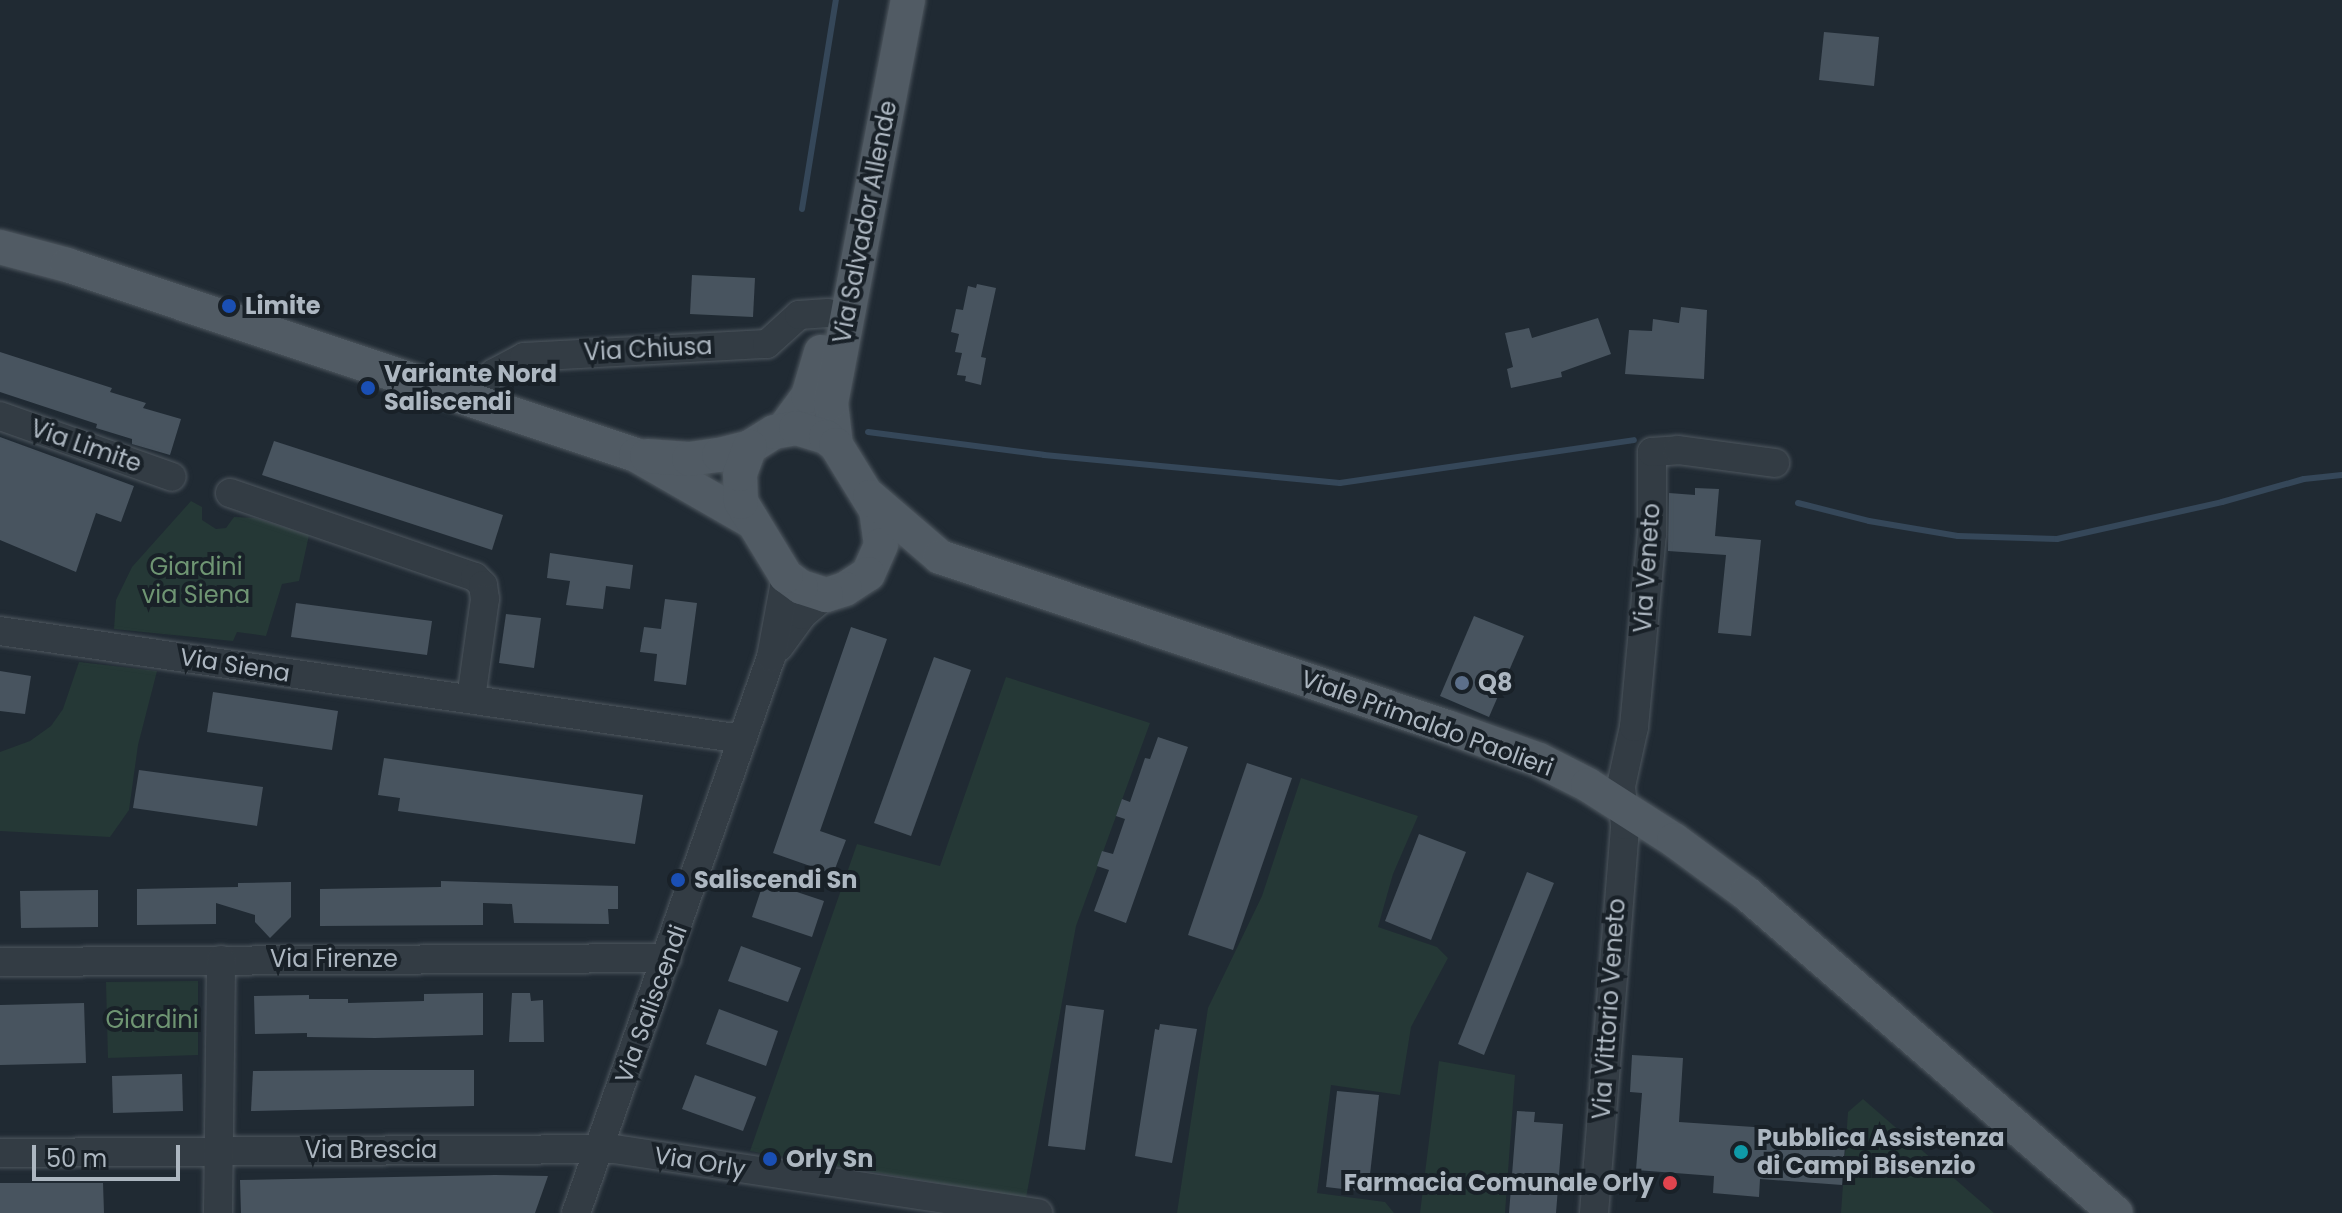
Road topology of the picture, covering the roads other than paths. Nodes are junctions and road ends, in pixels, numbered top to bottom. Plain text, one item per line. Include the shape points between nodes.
1 (888, 0) edge
2 (908, 0) edge
3 (0, 227) edge
4 (0, 247) edge
5 (0, 266) edge
6 (154, 295) junction
7 (828, 313) junction
8 (474, 402) junction
9 (0, 416) edge
10 (783, 430) junction
11 (836, 445) junction
12 (750, 447) junction
13 (636, 455) junction
14 (1775, 463) dead end
15 (172, 477) dead end
16 (230, 493) dead end
17 (870, 497) junction
18 (751, 521) junction
19 (940, 556) junction
20 (868, 574) junction
21 (786, 576) junction
22 (826, 595) junction
23 (0, 631) edge
24 (771, 657) junction
25 (471, 699) junction
26 (742, 739) junction
27 (1622, 806) junction
28 (667, 958) junction
29 (221, 960) junction
30 (0, 962) edge
31 (599, 1148) junction
32 (218, 1151) junction
33 (0, 1153) edge
34 (218, 1213) edge
35 (576, 1213) edge
36 (1038, 1213) edge
37 (1594, 1213) edge
38 (2116, 1213) edge

1 - 7 main road, Via Salvador Allende
2 - 11 main road, Via Salvador Allende via 831,403
3 - 6 main road via 108,260
4 - 6 main road
5 - 6 main road via 97,290
6 - 8 main road
7 - 8 street, Via Chiusa via 799,315 767,344 524,357 494,373
7 - 10 main road, Via Salvador Allende via 808,396
8 - 13 main road
9 - 15 street, Via Limite
10 - 11 main road via 810,431
10 - 12 main road
11 - 17 main road, Viale Primaldo Paolieri
12 - 13 main road via 689,459
12 - 18 main road via 739,488
13 - 18 main road
14 - 27 street, Via Veneto via 1678,450 1652,452 1652,534
16 - 25 street via 475,577 485,599
17 - 19 main road, Viale Primaldo Paolieri
17 - 20 main road, Viale Primaldo Paolieri via 881,532 879,555
18 - 21 main road
19 - 20 main road
19 - 27 main road, Viale Primaldo Paolieri via 1539,760
20 - 22 main road
21 - 22 main road
21 - 24 street, Via Saliscendi
22 - 24 street, Via Saliscendi via 802,615
23 - 25 street, Via Siena
24 - 26 street, Via Saliscendi
25 - 26 street, Via Siena
26 - 28 street, Via Saliscendi
27 - 37 street, Via Vittorio Veneto via 1625,825
27 - 38 main road, Viale Primaldo Paolieri via 1746,893
28 - 29 street, Via Firenze
28 - 31 street, Via Saliscendi
29 - 30 street, Via Firenze
29 - 32 street
31 - 32 street, Via Brescia
31 - 35 street, Via Saliscendi
31 - 36 street, Via Orly
32 - 33 street, Via Brescia
32 - 34 street

